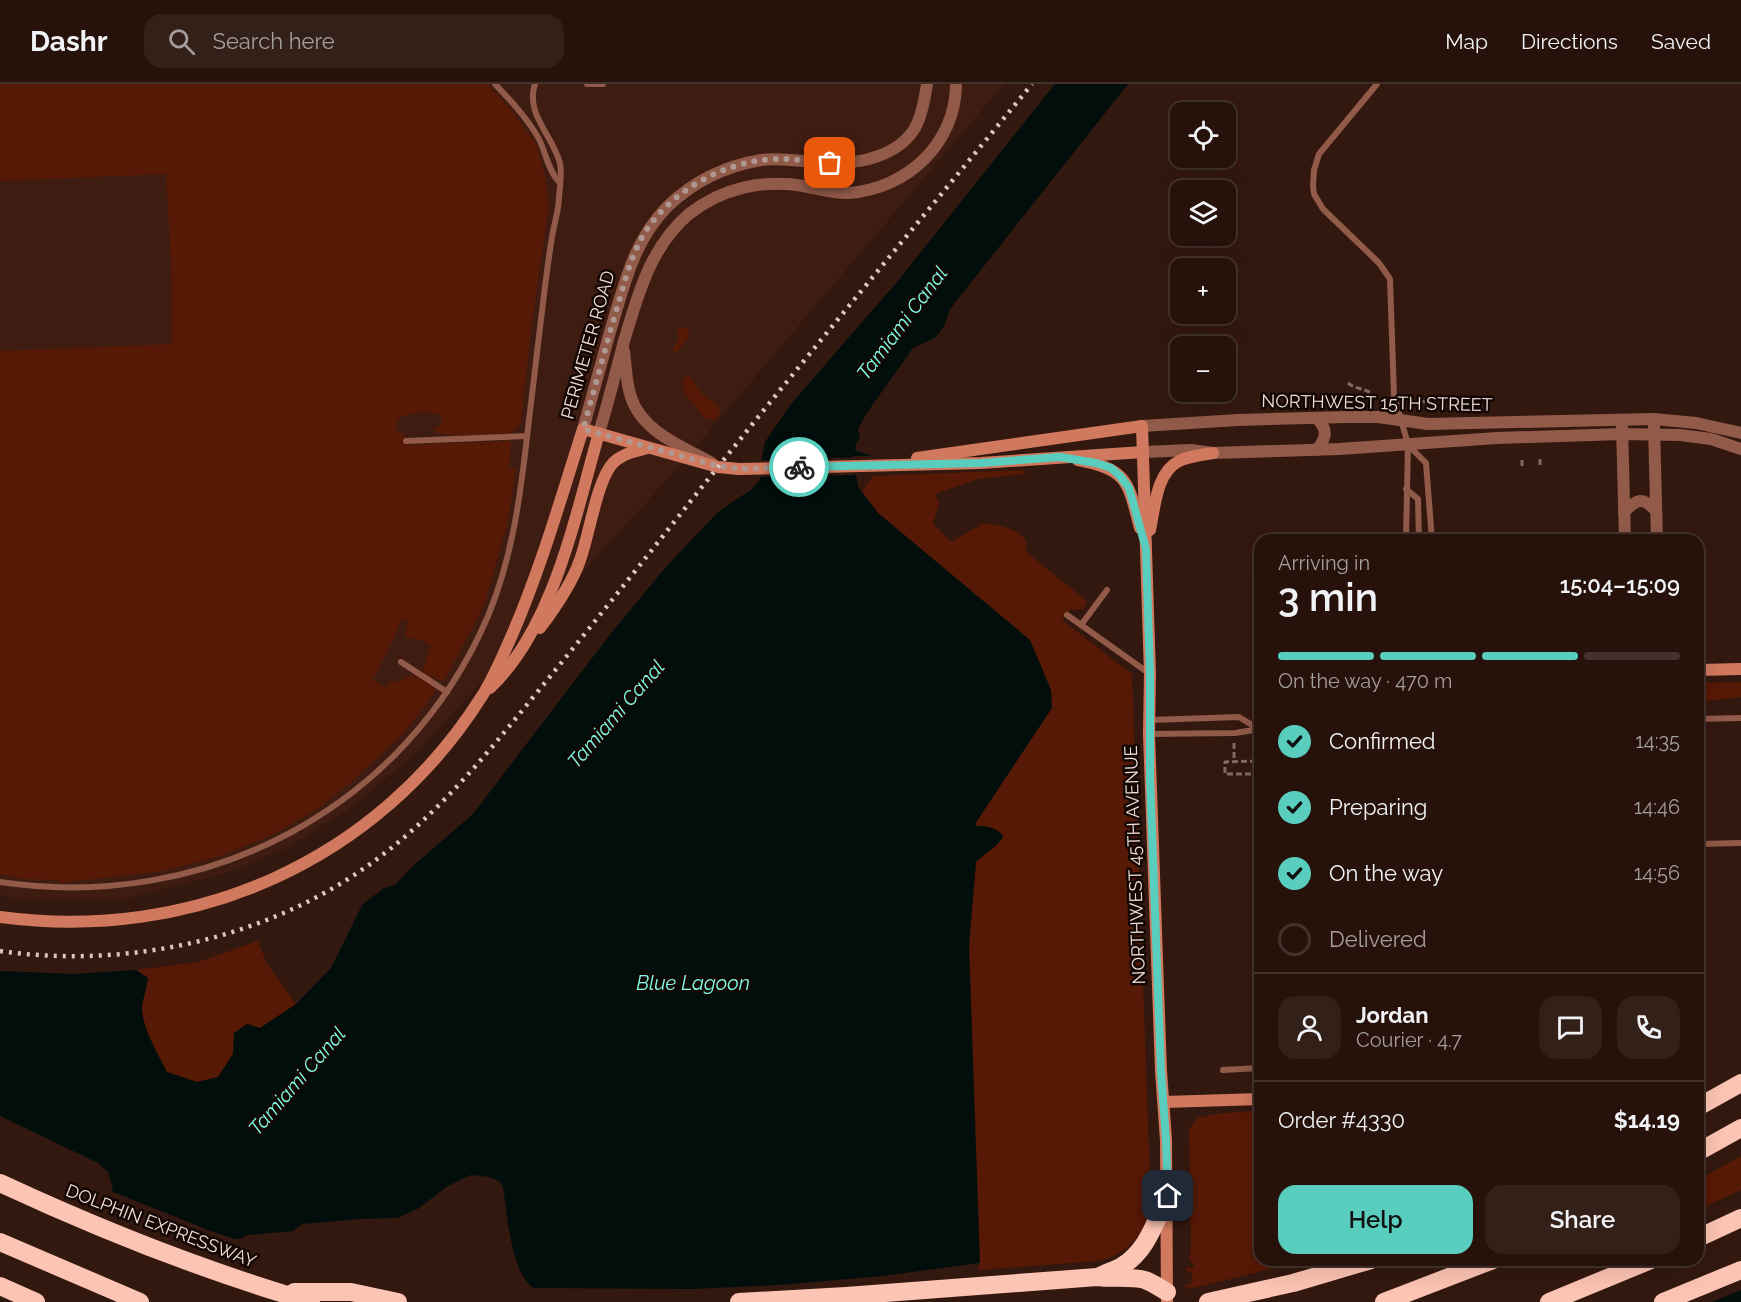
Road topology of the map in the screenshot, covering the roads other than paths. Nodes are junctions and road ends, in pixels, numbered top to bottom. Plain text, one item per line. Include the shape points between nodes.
1 (495, 84) edge
2 (535, 84) edge
3 (587, 84) edge
4 (603, 84) edge
5 (927, 84) edge
6 (956, 84) edge
7 (1377, 84) edge
8 (559, 182) junction
9 (623, 346) junction
10 (1317, 418) junction
11 (1622, 419) junction
12 (1654, 419) junction
13 (1401, 420) junction
14 (1142, 426) junction
15 (583, 429) junction
16 (599, 433) junction
17 (1741, 433) edge
18 (1622, 434) junction
19 (1654, 434) junction
20 (527, 436) junction
21 (406, 441) dead end
22 (1408, 444) junction
23 (648, 447) junction
24 (1741, 449) edge
25 (1317, 450) junction
26 (1143, 452) junction
27 (1213, 453) junction
28 (1060, 457) junction
29 (870, 465) junction
30 (718, 466) junction
31 (1406, 489) junction
32 (1656, 511) junction
33 (1624, 512) junction
34 (1406, 534) edge
35 (1419, 534) edge
36 (1432, 534) edge
37 (1625, 534) edge
38 (1657, 534) edge
39 (1146, 549) junction
40 (1107, 590) dead end
41 (1067, 615) dead end
42 (1081, 625) junction
43 (516, 658) junction
44 (401, 662) dead end
45 (1741, 669) edge
46 (1704, 670) edge
47 (1150, 674) junction
48 (447, 692) junction
49 (483, 695) junction
50 (1741, 718) edge
51 (1704, 719) edge
52 (1149, 720) junction
53 (1254, 726) edge
54 (1254, 729) edge
55 (1149, 734) junction
56 (1741, 843) edge
57 (1704, 844) edge
58 (0, 882) edge
59 (0, 917) edge
60 (1254, 1068) edge
61 (1223, 1070) dead end
62 (1741, 1083) edge
63 (1254, 1099) edge
64 (1164, 1102) junction
65 (1704, 1104) edge
66 (1741, 1128) edge
67 (1704, 1149) edge
68 (0, 1182) edge
69 (1168, 1196) junction
70 (1741, 1218) edge
71 (1704, 1235) edge
72 (0, 1242) edge
73 (1351, 1266) edge
74 (1477, 1266) edge
75 (1636, 1266) edge
76 (1741, 1270) edge
77 (1097, 1277) junction
78 (2, 1287) edge
79 (278, 1292) junction
80 (1167, 1297) edge
81 (36, 1302) edge
82 (140, 1302) edge
83 (310, 1302) edge
84 (398, 1302) edge
85 (740, 1302) edge
86 (1208, 1302) edge
87 (1384, 1302) edge
88 (1549, 1302) edge
89 (1663, 1302) edge

1 - 8 lane via 538,137
2 - 8 lane via 532,105 557,156 562,173
3 - 4 lane
5 - 15 street, PERIMETER ROAD via 914,128 900,143 877,156 850,162 763,160 739,165 691,186 669,204 650,226 634,255
6 - 9 street, PERIMETER ROAD via 953,110 936,148 896,180 850,193 763,183 725,192 690,214 676,226 647,270
7 - 13 lane via 1319,154 1313,186 1323,209 1379,263 1390,279 1394,396
8 - 20 lane
9 - 16 street, PERIMETER ROAD
9 - 30 street via 632,400 646,422 657,433
10 - 13 street, NORTHWEST 15TH STREET
10 - 14 street, NORTHWEST 15TH STREET
10 - 25 street via 1325,433
11 - 12 street, NORTHWEST 15TH STREET
11 - 13 street, NORTHWEST 15TH STREET via 1428,424
11 - 18 street
12 - 17 street, NORTHWEST 15TH STREET
12 - 19 street
13 - 22 lane
14 - 26 street, NORTHWEST 45TH AVENUE
14 - 29 street, NORTHWEST 15TH STREET
15 - 16 street, NORTHWEST 15TH STREET
15 - 49 street, PERIMETER ROAD via 531,590
16 - 23 street, NORTHWEST 15TH STREET
16 - 43 street, PERIMETER ROAD via 553,587
18 - 19 street, NORTHWEST 15TH STREET
18 - 22 street, NORTHWEST 15TH STREET
18 - 33 street
19 - 24 street, NORTHWEST 15TH STREET via 1711,439
19 - 32 street
20 - 21 lane
20 - 48 lane via 517,521 502,576 482,629
22 - 25 street, NORTHWEST 15TH STREET
22 - 31 lane
22 - 36 lane via 1426,463
23 - 30 street, NORTHWEST 15TH STREET
23 - 43 street via 612,464 576,569 550,614
25 - 27 street, NORTHWEST 15TH STREET
26 - 27 street, NORTHWEST 15TH STREET
26 - 28 street, NORTHWEST 15TH STREET
26 - 39 street, NORTHWEST 45TH AVENUE
27 - 39 street via 1183,459 1166,473 1157,493
28 - 29 street, NORTHWEST 15TH STREET
28 - 39 street via 1111,468 1120,476 1129,488
29 - 30 street, NORTHWEST 15TH STREET via 739,469
31 - 34 lane
31 - 35 lane via 1418,499
32 - 33 street via 1648,502 1640,501 1633,502
32 - 38 street
33 - 37 street
39 - 47 street, NORTHWEST 45TH AVENUE
40 - 42 lane
41 - 42 lane
42 - 47 lane
43 - 49 street, PERIMETER ROAD
44 - 48 lane
45 - 46 street
47 - 52 street, NORTHWEST 45TH AVENUE
48 - 58 lane via 404,745 362,785 310,822 251,852 197,872 129,885 70,889
49 - 59 street, PERIMETER ROAD via 437,757 396,797 334,846 266,883 178,912 128,920 58,922
50 - 51 lane
52 - 53 lane via 1239,717
52 - 55 street, NORTHWEST 45TH AVENUE
54 - 55 lane via 1235,733
55 - 64 street, NORTHWEST 45TH AVENUE
56 - 57 lane
60 - 61 lane
62 - 65 highway
63 - 64 street
64 - 69 street, NORTHWEST 45TH AVENUE
66 - 67 highway
68 - 79 highway, DOLPHIN EXPRESSWAY via 155,1250
69 - 77 highway via 1139,1251 1121,1266
69 - 80 street, NORTHWEST 45TH AVENUE
70 - 71 highway
72 - 82 highway
73 - 86 highway
74 - 87 highway
75 - 88 highway
76 - 89 highway
77 - 80 highway via 1147,1280
77 - 85 highway
78 - 81 highway
79 - 83 highway, DOLPHIN EXPRESSWAY
79 - 84 highway via 351,1292

